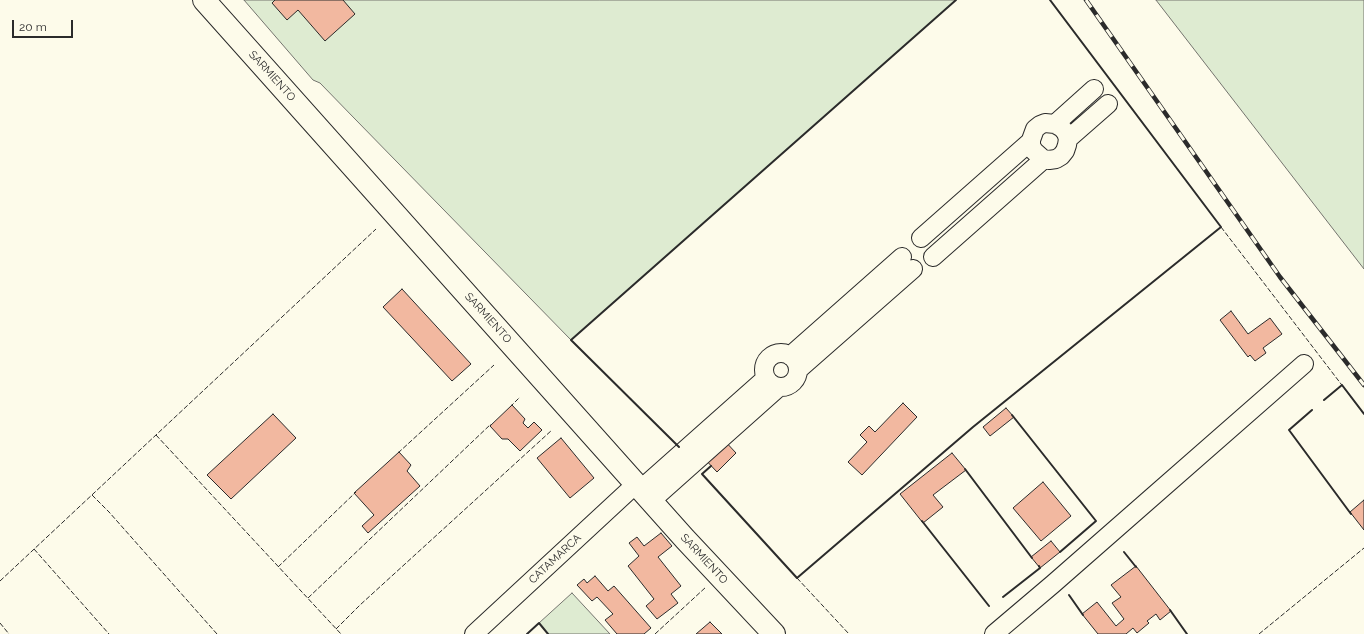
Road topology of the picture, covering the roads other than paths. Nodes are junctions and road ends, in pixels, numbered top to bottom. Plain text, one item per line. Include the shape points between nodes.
1 (204, 0) edge
2 (1094, 89) dead end
3 (1108, 104) dead end
4 (1055, 124) junction
5 (1068, 139) junction
6 (1031, 141) junction
7 (1044, 159) junction
8 (921, 238) junction
9 (933, 257) junction
10 (908, 263) junction
11 (794, 363) junction
12 (1304, 364) dead end
13 (772, 383) junction
14 (642, 491) junction
15 (474, 634) edge
16 (774, 634) edge
17 (994, 634) edge

1 - 14 main road, SARMIENTO
2 - 4 street
3 - 5 street
4 - 5 street via 1062,128
4 - 6 street via 1040,125 1032,134
5 - 7 street via 1068,145 1061,156 1056,159
6 - 7 street via 1034,151
6 - 8 street
7 - 9 street
8 - 9 street via 932,246
8 - 10 street via 914,238 902,248
9 - 10 street via 929,266 924,269
10 - 11 street
11 - 13 street via 797,375 790,384
11 - 13 street via 785,354 779,353 769,358 764,372
12 - 17 street
13 - 14 street, CATAMARCA
14 - 15 street, CATAMARCA
14 - 16 main road, SARMIENTO

